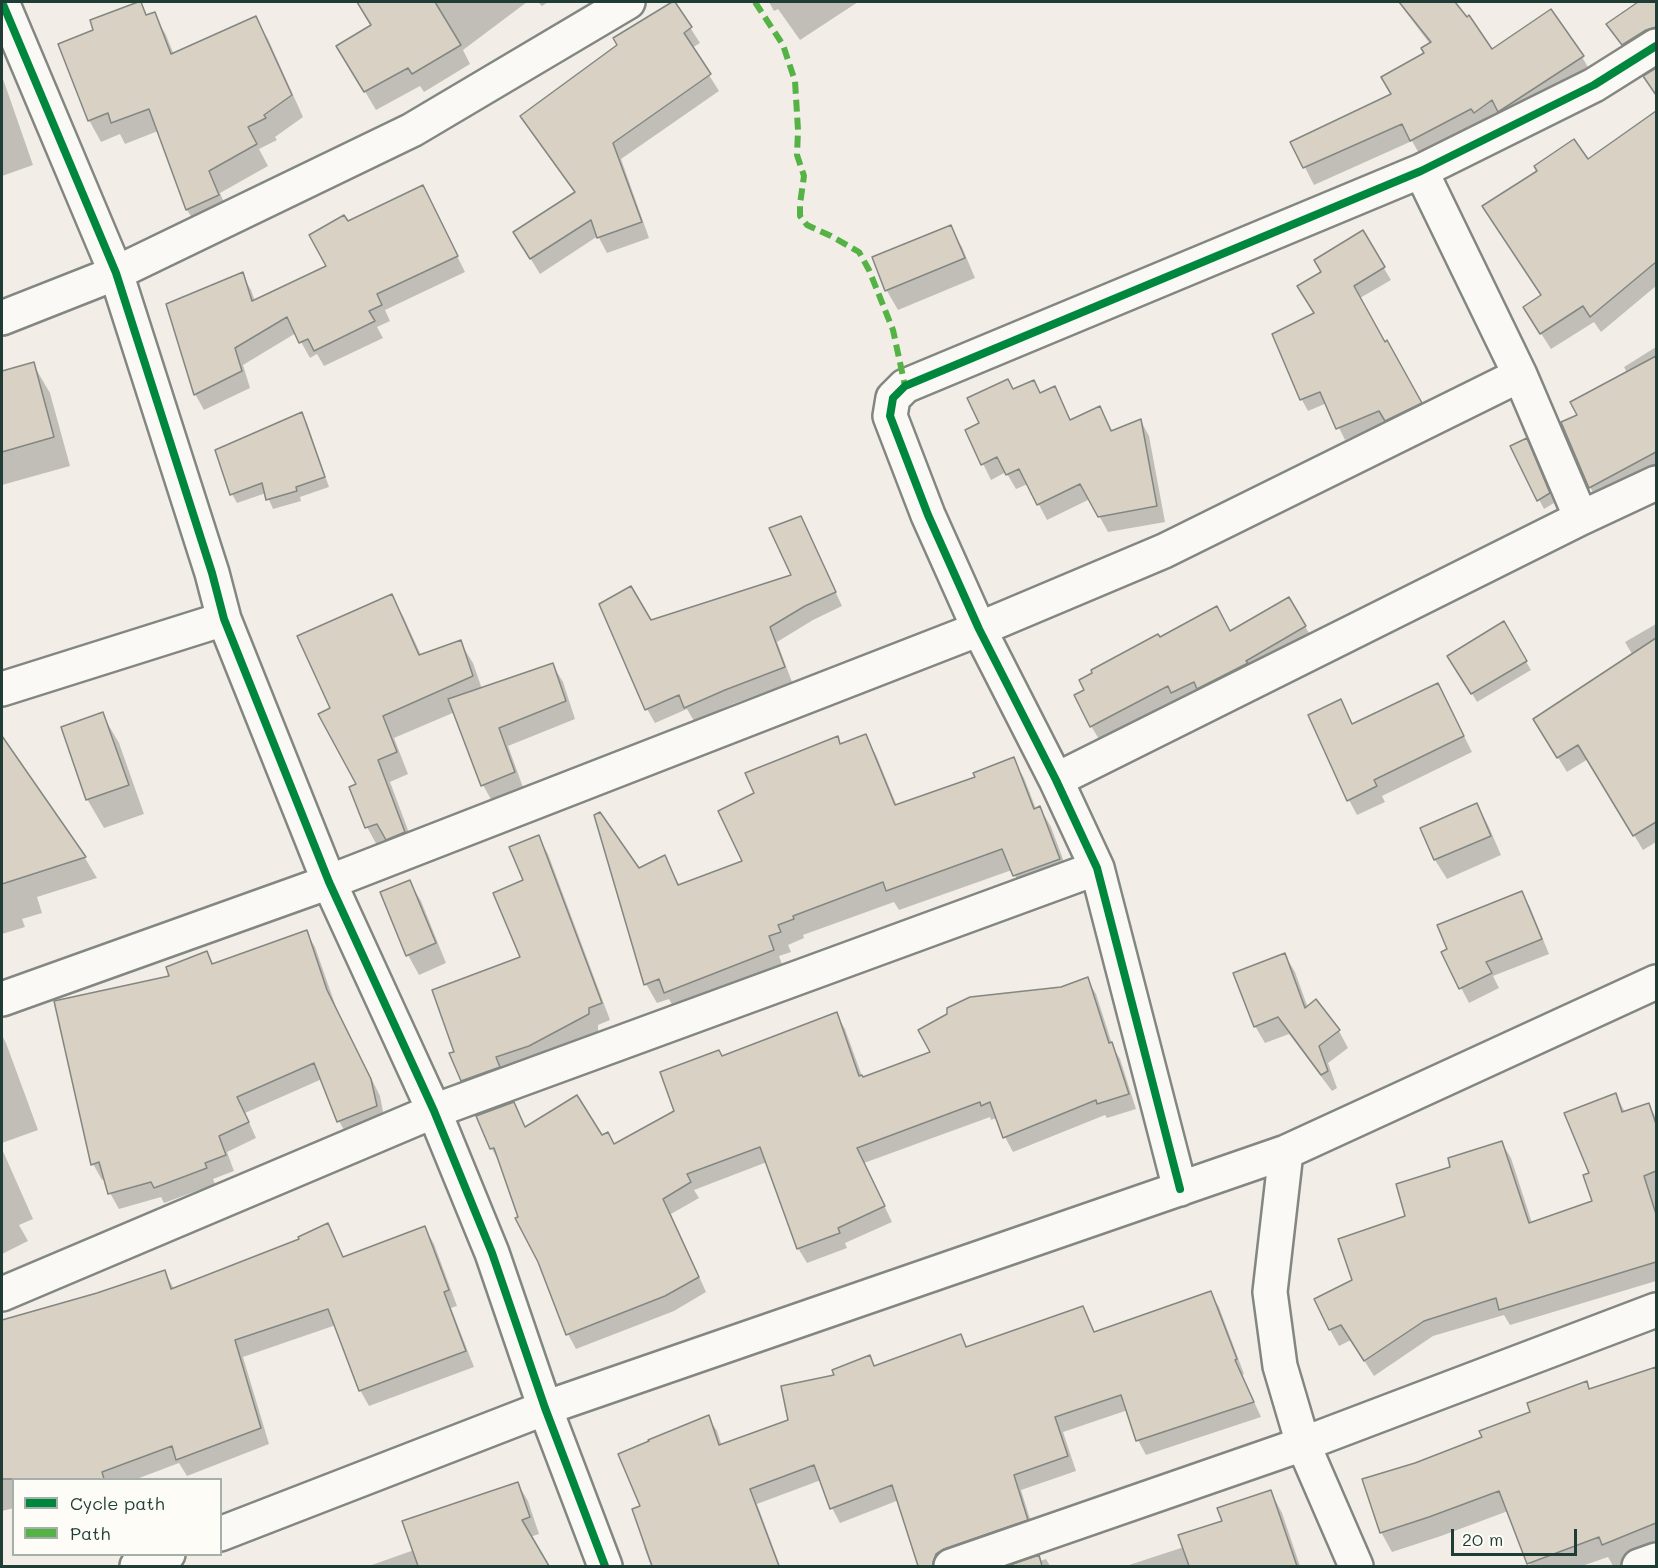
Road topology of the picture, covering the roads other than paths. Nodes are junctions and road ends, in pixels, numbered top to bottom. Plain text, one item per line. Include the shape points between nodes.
1 (2, 2) edge
2 (628, 2) edge
3 (1656, 46) edge
4 (1421, 171) junction
5 (116, 273) junction
6 (2, 318) edge
7 (1520, 375) junction
8 (1656, 483) edge
9 (1581, 518) junction
10 (224, 620) junction
11 (979, 628) junction
12 (2, 689) edge
13 (1056, 780) junction
14 (1096, 868) junction
15 (329, 882) junction
16 (1656, 982) edge
17 (2, 999) edge
18 (434, 1111) junction
19 (1286, 1152) junction
20 (1180, 1189) junction
21 (2, 1294) edge
22 (1656, 1310) edge
23 (545, 1407) junction
24 (1303, 1444) junction
25 (222, 1533) edge
26 (163, 1556) edge
27 (1656, 1560) edge
28 (137, 1566) edge
29 (605, 1566) edge
30 (951, 1566) edge
31 (1356, 1566) edge
32 (1639, 1566) edge

1 - 5 street
2 - 5 street via 412,130
3 - 4 street via 1594,84
4 - 7 street
4 - 11 street via 905,386 893,398 890,416
5 - 6 street
5 - 10 street
7 - 9 street
7 - 11 street via 1164,551
8 - 9 street
9 - 13 street
10 - 12 street
10 - 15 street
11 - 13 street
11 - 15 street
13 - 14 street
14 - 18 street
14 - 20 street
15 - 17 street
15 - 18 street
16 - 19 street
18 - 21 street
18 - 23 street via 492,1253
19 - 20 street
19 - 24 street via 1270,1292 1280,1366
20 - 23 street
22 - 24 street
23 - 25 street
23 - 29 street
24 - 30 street
24 - 31 street
26 - 28 street
27 - 32 street

